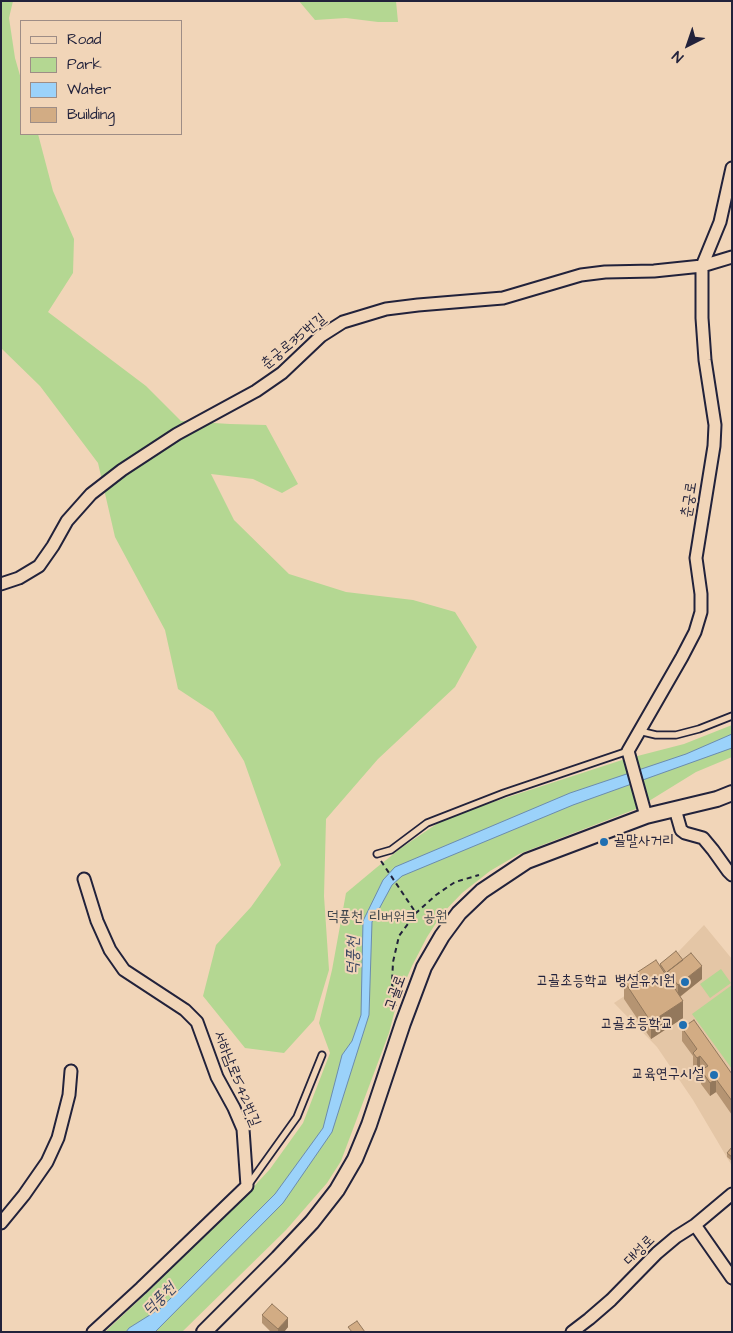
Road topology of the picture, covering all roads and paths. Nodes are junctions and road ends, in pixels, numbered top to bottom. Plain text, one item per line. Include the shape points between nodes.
1 (732, 168) edge
2 (732, 257) edge
3 (702, 266) junction
4 (1, 584) edge
5 (732, 716) edge
6 (640, 731) junction
7 (628, 751) junction
8 (732, 793) edge
9 (676, 809) junction
10 (646, 816) junction
11 (376, 854) joint
12 (479, 874) dead end
13 (732, 875) edge
14 (84, 879) dead end
15 (416, 912) junction
16 (403, 1023) junction
17 (322, 1054) dead end
18 (71, 1071) dead end
19 (248, 1186) junction
20 (732, 1194) edge
21 (1, 1223) edge
22 (696, 1225) junction
23 (732, 1278) edge
24 (218, 1325) edge
25 (93, 1332) edge
26 (204, 1332) edge
27 (572, 1332) edge

1 - 3 street via 720,222
2 - 3 street
3 - 4 street, 춘궁로35번길 via 605,272 504,298 386,309 343,322 256,391 177,434 122,470 91,494 67,521 39,566
3 - 6 street, 춘궁로 via 705,360 715,425 696,558 701,612 687,649
5 - 6 lane via 676,735
6 - 7 street, 춘궁로
7 - 10 street
7 - 11 lane via 427,823 391,850
8 - 9 street, 고골로
9 - 10 street, 고골로
9 - 13 street via 681,830 703,838
10 - 16 street, 고골로 via 527,861 482,890 442,936 424,967
11 - 15 path
12 - 15 path via 436,894
14 - 19 street, 서하남로542번길 via 100,928 124,970 185,1010 197,1022 217,1077 243,1129
15 - 16 path via 399,936 393,962 394,1002
16 - 24 street, 고골로 via 369,1125 337,1190
17 - 19 lane via 297,1117
18 - 21 street via 69,1096 58,1138 47,1162
19 - 25 street
20 - 22 street, 대성로
22 - 23 street
22 - 27 street, 대성로 via 657,1253 611,1300
24 - 26 street, 고골로

